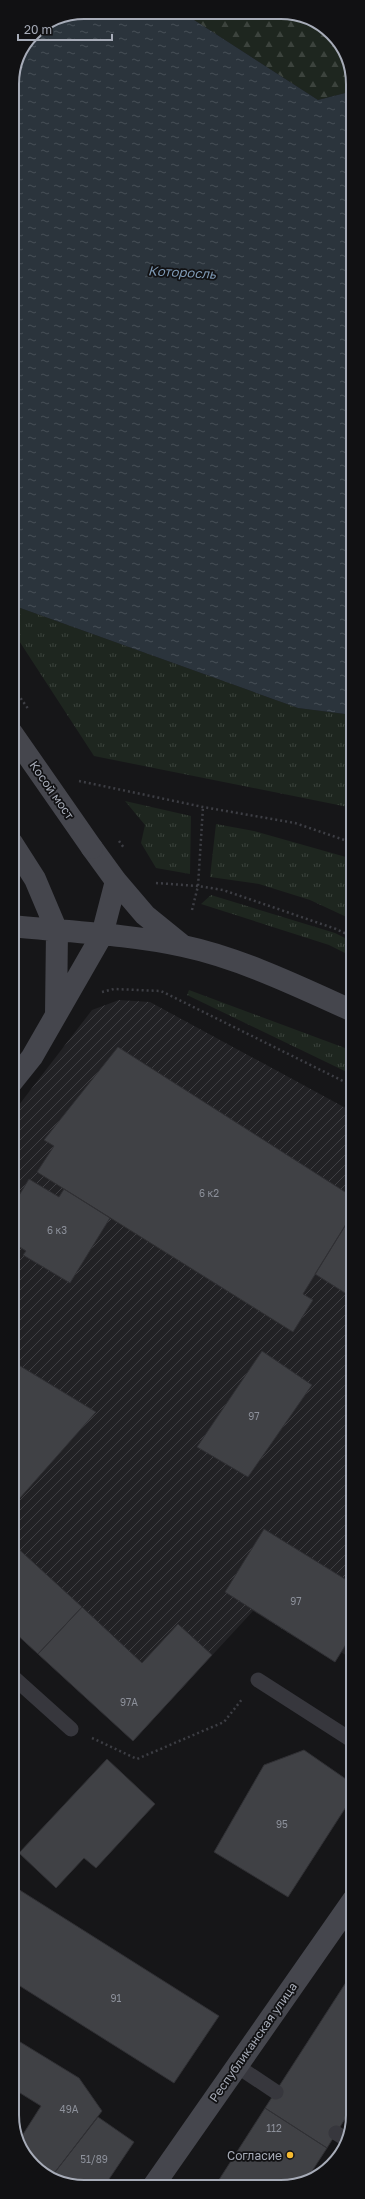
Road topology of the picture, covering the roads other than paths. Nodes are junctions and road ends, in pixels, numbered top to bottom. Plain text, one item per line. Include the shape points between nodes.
1 (19, 743) edge
2 (19, 854) edge
3 (116, 881) junction
4 (19, 927) edge
5 (57, 931) junction
6 (102, 934) junction
7 (183, 946) junction
8 (346, 1008) edge
9 (56, 1017) junction
10 (19, 1073) edge
11 (258, 1680) road end
12 (19, 1682) edge
13 (71, 1729) road end
14 (346, 1737) edge
15 (346, 1910) edge
16 (237, 2066) junction
17 (276, 2092) dead end
18 (158, 2180) edge

1 - 3 main road, Косой мост, bridge
2 - 5 main road via 35,879
3 - 6 main road
3 - 7 main road, Косой мост via 145,915
4 - 5 main road
5 - 6 main road
5 - 9 main road
6 - 7 main road
6 - 9 main road
7 - 8 main road via 222,957 288,982
9 - 10 main road
11 - 14 lane
12 - 13 lane
15 - 16 main road, Республиканская улица
16 - 17 lane
16 - 18 main road, Республиканская улица

